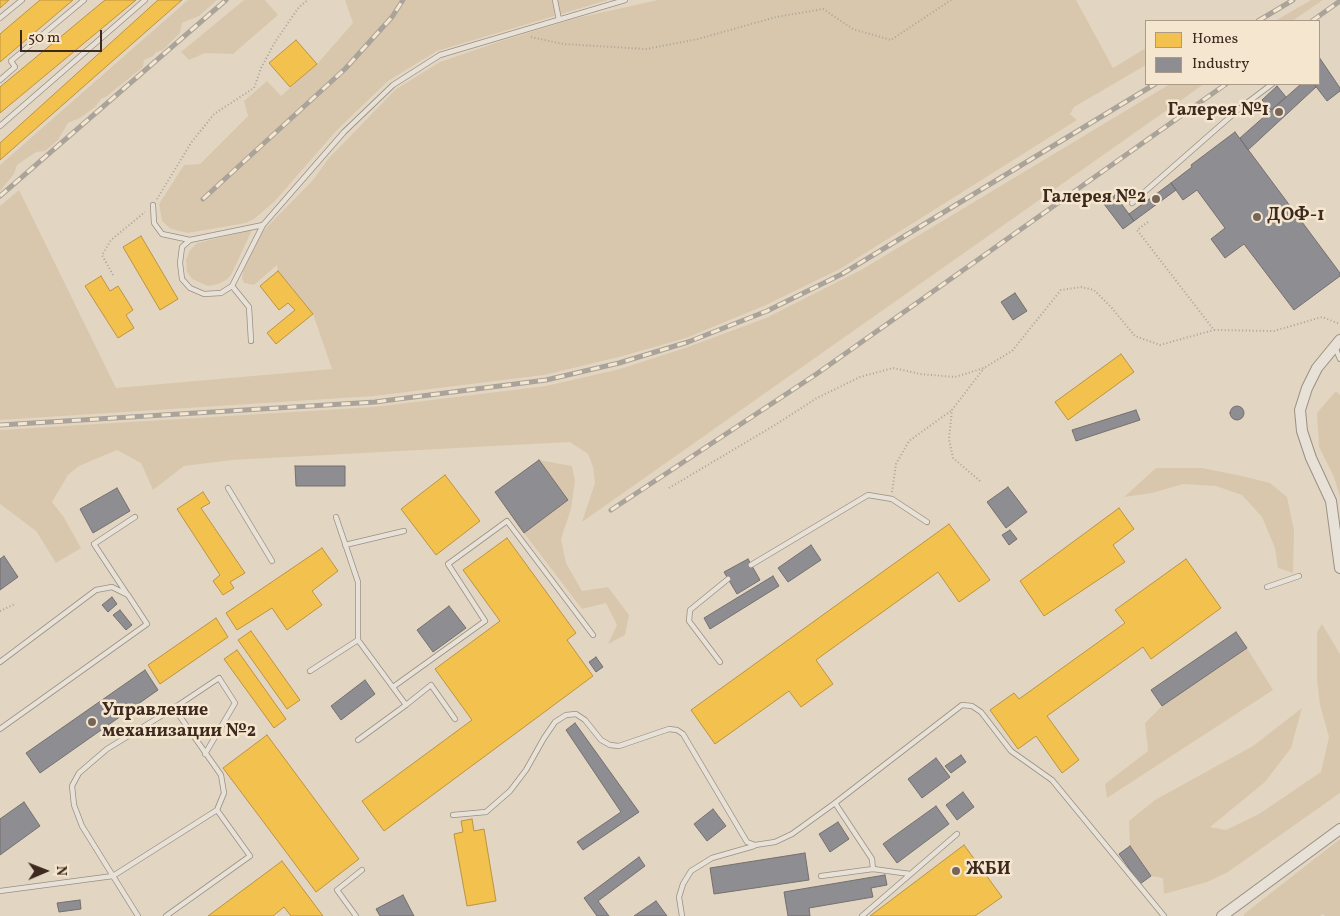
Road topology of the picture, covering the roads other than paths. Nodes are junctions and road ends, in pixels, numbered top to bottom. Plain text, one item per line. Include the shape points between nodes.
1 (22, 0) edge
2 (84, 0) edge
3 (145, 0) edge
4 (555, 0) edge
5 (625, 0) edge
6 (0, 18) edge
7 (559, 20) junction
8 (0, 80) edge
9 (1271, 85) edge
10 (0, 126) edge
11 (1132, 203) dead end
12 (153, 205) road end
13 (263, 225) junction
14 (190, 240) junction
15 (232, 286) junction
16 (251, 341) dead end
17 (1337, 343) edge
18 (1340, 359) edge
19 (228, 488) dead end
20 (135, 517) dead end
21 (336, 517) dead end
22 (927, 522) dead end
23 (404, 531) dead end
24 (345, 545) junction
25 (272, 561) dead end
26 (751, 565) dead end
27 (1340, 568) edge
28 (1300, 576) dead end
29 (728, 580) dead end
30 (1267, 587) dead end
31 (128, 595) junction
32 (593, 635) dead end
33 (358, 640) junction
34 (0, 662) edge
35 (720, 662) dead end
36 (310, 671) dead end
37 (393, 688) junction
38 (406, 705) junction
39 (174, 708) junction
40 (455, 719) dead end
41 (0, 729) edge
42 (358, 740) dead end
43 (206, 754) junction
44 (835, 803) junction
45 (217, 810) junction
46 (453, 815) dead end
47 (1340, 829) edge
48 (957, 834) dead end
49 (755, 845) junction
50 (873, 868) junction
51 (362, 870) dead end
52 (910, 874) junction
53 (113, 876) junction
54 (821, 876) dead end
55 (0, 891) edge
56 (138, 916) edge
57 (166, 916) edge
58 (356, 916) edge
59 (682, 916) edge
60 (862, 916) edge
61 (1164, 916) edge
62 (1222, 916) edge

1 - 6 lane
2 - 8 lane via 11,61 15,67
3 - 10 lane
4 - 7 lane
5 - 7 lane
7 - 13 lane via 440,55 393,85 344,132
9 - 11 lane
12 - 14 lane via 154,223 162,234
13 - 14 lane
13 - 15 lane
14 - 15 lane via 182,247 180,263 182,279 190,288 204,294 221,293
15 - 16 lane via 249,307
17 - 18 lane
17 - 27 street via 1317,368 1300,410 1310,458 1331,502
19 - 25 lane
20 - 31 lane via 94,544
21 - 24 lane
22 - 26 lane via 892,499 868,495
23 - 24 lane
24 - 33 lane via 358,582
28 - 30 lane
29 - 35 lane via 690,610 689,621
31 - 34 lane via 112,587 96,590
31 - 41 lane via 147,624
32 - 37 lane via 507,521 448,564 485,621
33 - 36 lane
33 - 37 lane
37 - 38 lane
38 - 40 lane via 431,686
38 - 42 lane
39 - 43 lane
39 - 43 lane via 219,678 235,703
39 - 53 lane via 107,749 79,773 72,786 74,805 82,826
43 - 45 lane via 221,775 224,793
44 - 49 lane via 792,834 775,842
44 - 50 lane via 872,859
44 - 61 lane via 962,705 972,706 981,712 1011,752 1052,780
45 - 53 lane
45 - 57 lane via 250,856
46 - 49 lane via 486,812 510,791 555,722 566,715 576,714 610,745 619,746 668,729 683,734 747,842
47 - 62 street
48 - 52 lane
49 - 59 lane via 712,858 691,871 679,896
50 - 52 lane
50 - 54 lane
51 - 58 lane via 337,890
52 - 60 lane
53 - 55 lane
53 - 56 lane

